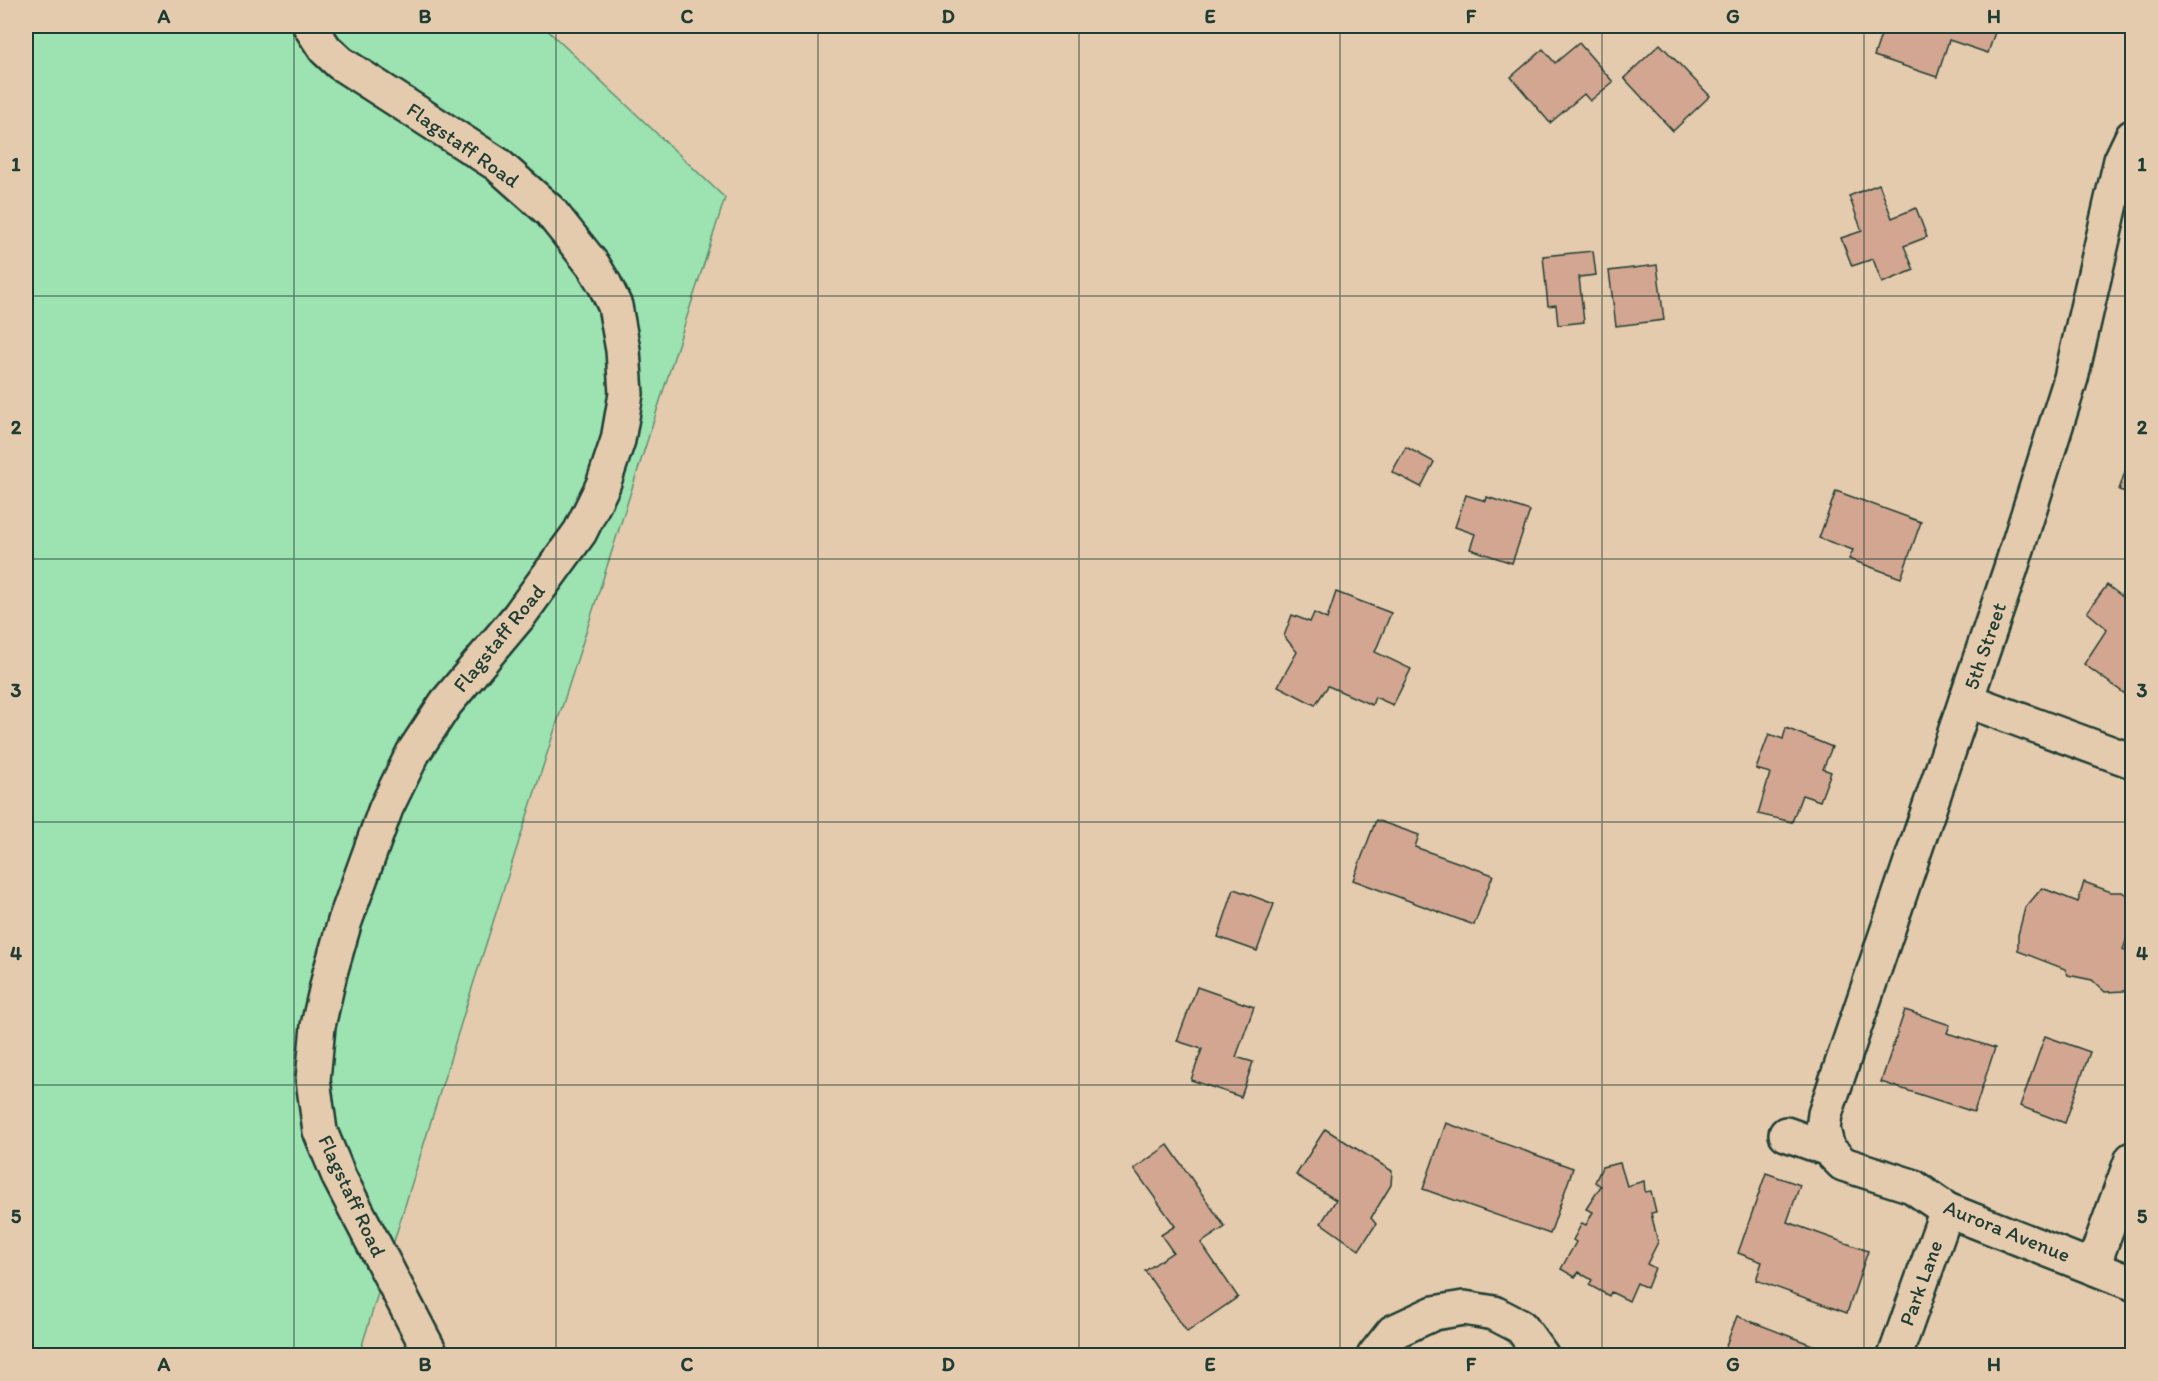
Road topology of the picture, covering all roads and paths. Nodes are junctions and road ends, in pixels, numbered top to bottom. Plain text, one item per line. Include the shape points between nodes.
1 (310, 26) edge
2 (2133, 137) edge
3 (1966, 700) junction
4 (2133, 761) edge
5 (1786, 1134) dead end
6 (1828, 1149) junction
7 (2133, 1160) edge
8 (1947, 1210) junction
9 (2093, 1266) junction
10 (2133, 1282) edge
11 (432, 1356) edge
12 (1374, 1356) edge
13 (1542, 1356) edge
14 (1895, 1356) edge

1 - 11 street, Flagstaff Road via 340,63 497,164 550,211 605,285 615,306 623,350 626,394 618,440 603,485 580,532 519,616 446,703 413,753 386,808 345,921 318,1026 313,1080 320,1131 340,1179
2 - 3 street, 5th Street via 2121,160 2071,378
3 - 4 street
3 - 6 street, 5th Street via 1825,1114 1823,1128
5 - 6 street, Aurora Avenue
6 - 8 street, Aurora Avenue via 1843,1164 1912,1186
7 - 9 street
8 - 9 street, Aurora Avenue
8 - 14 street, Park Lane
9 - 10 street, Aurora Avenue
12 - 13 street via 1393,1332 1434,1313 1464,1308 1494,1313 1521,1327

